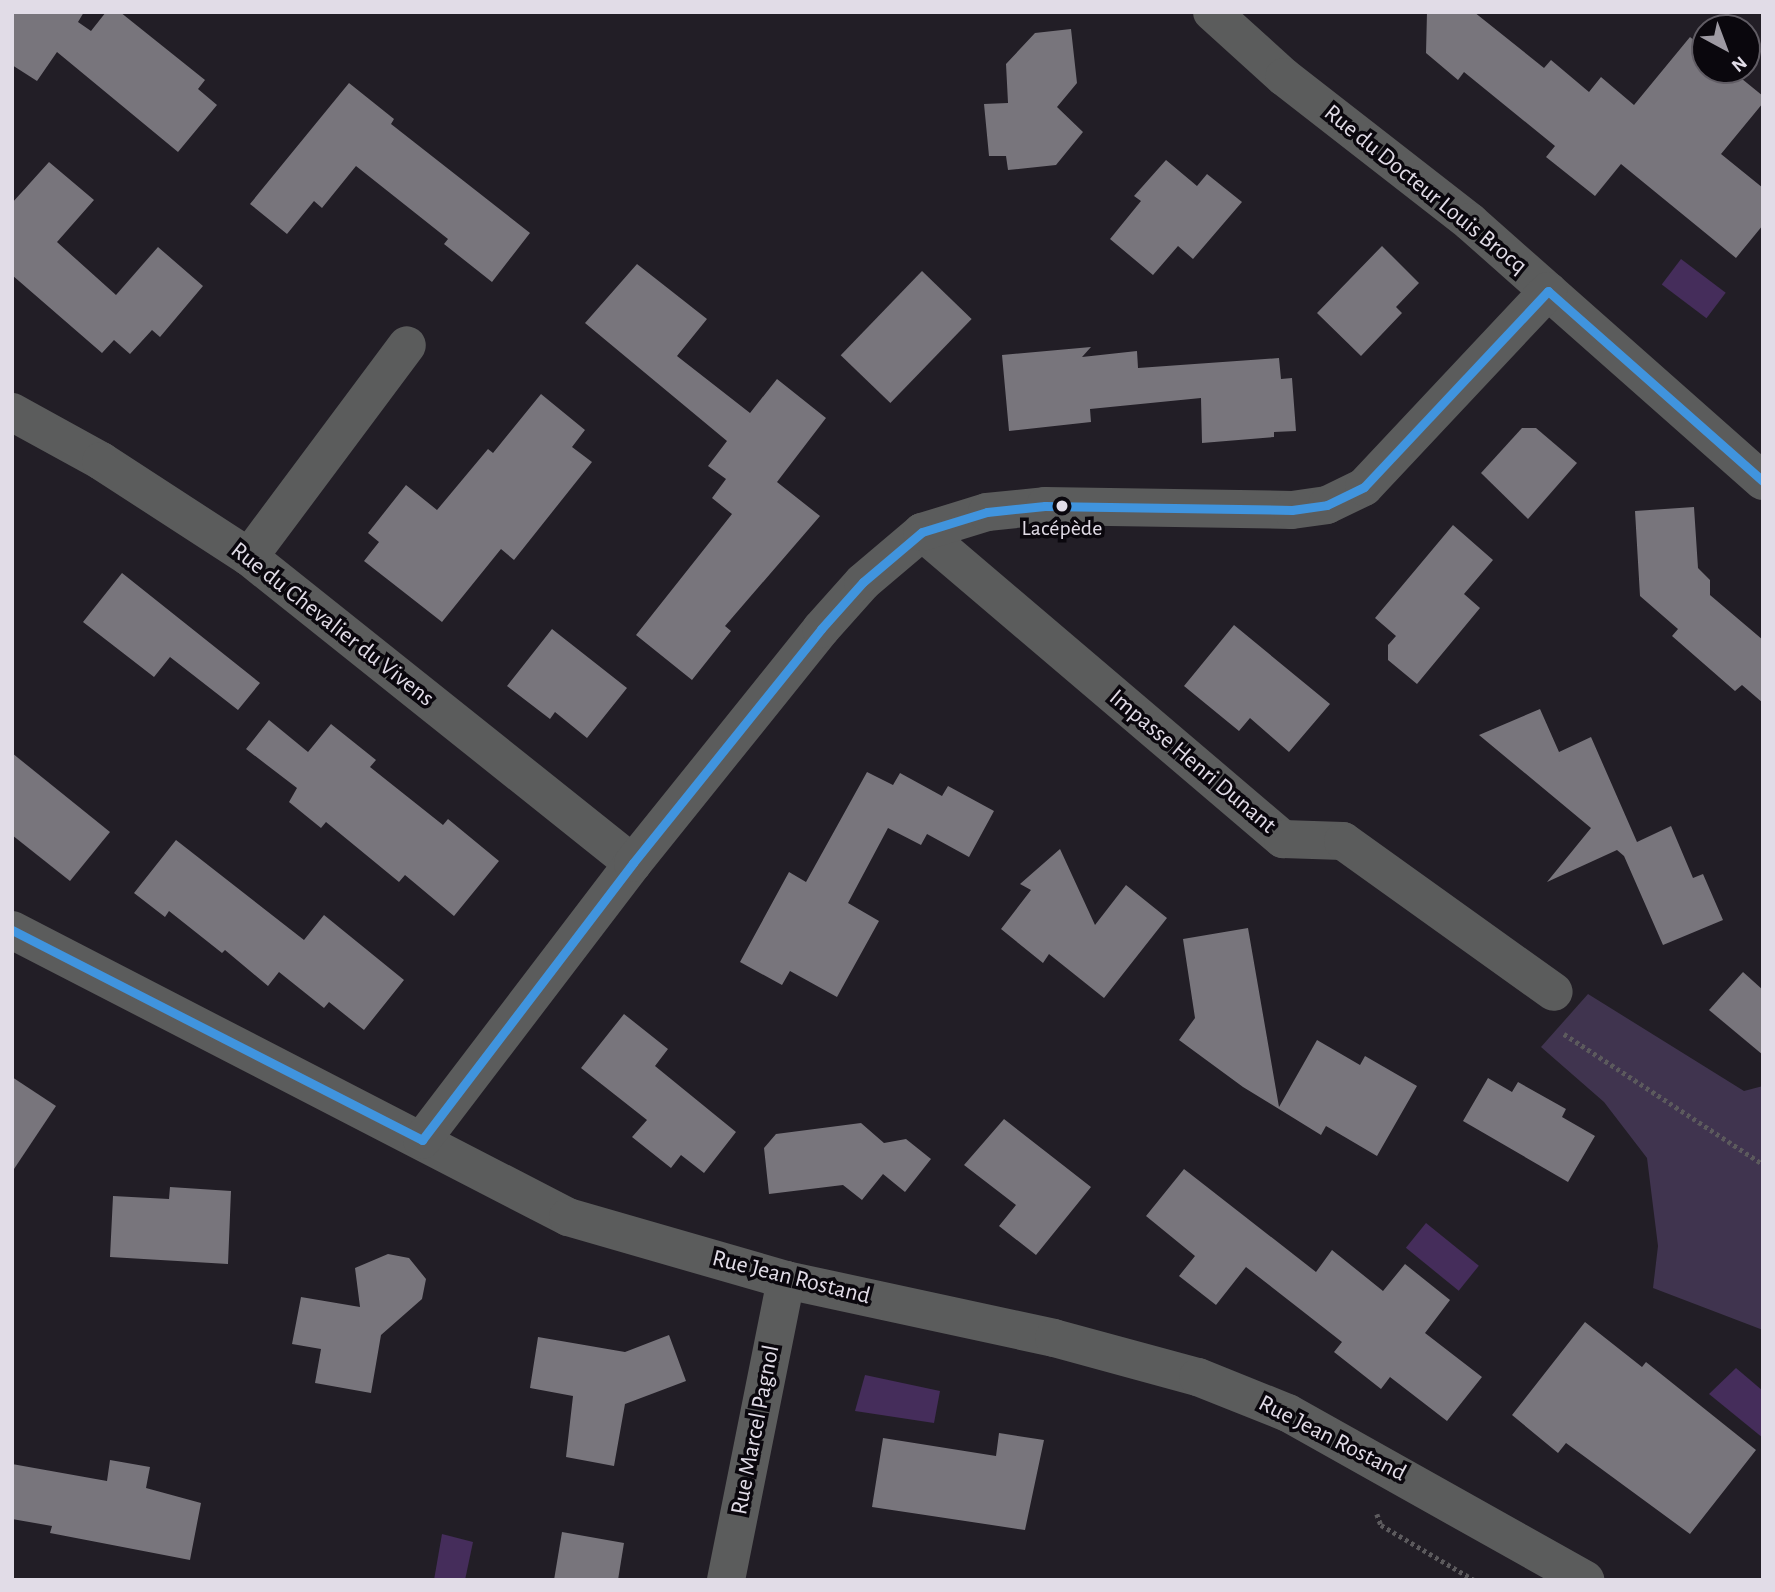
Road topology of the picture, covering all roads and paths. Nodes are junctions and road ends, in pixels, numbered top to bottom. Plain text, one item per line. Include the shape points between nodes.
1 (1212, 12) edge
2 (1548, 291) junction
3 (407, 345) dead end
4 (12, 412) edge
5 (1763, 481) edge
6 (922, 532) junction
7 (249, 557) junction
8 (634, 863) junction
9 (12, 930) edge
10 (1554, 992) joint
11 (422, 1140) junction
12 (1763, 1164) edge
13 (786, 1280) junction
14 (726, 1580) edge
15 (1585, 1580) edge

1 - 2 street, Rue du Docteur Louis Brocq via 1284,77 1470,222
2 - 5 street, Rue du Docteur Louis Brocq
2 - 6 street via 1364,487 1326,505 1292,510 1045,506 987,512
3 - 7 street
4 - 7 street, Rue du Chevalier du Vivens via 102,461
6 - 8 street via 863,582 821,629
6 - 10 street, Impasse Henri Dunant via 1283,839 1343,841
7 - 8 street, Rue du Chevalier du Vivens
8 - 11 street
9 - 11 street, Rue Jean Rostand
10 - 12 path via 1562,1033
11 - 13 street, Rue Jean Rostand via 568,1217
13 - 14 street, Rue Marcel Pagnol
13 - 15 street, Rue Jean Rostand via 1054,1338 1198,1377 1289,1413

